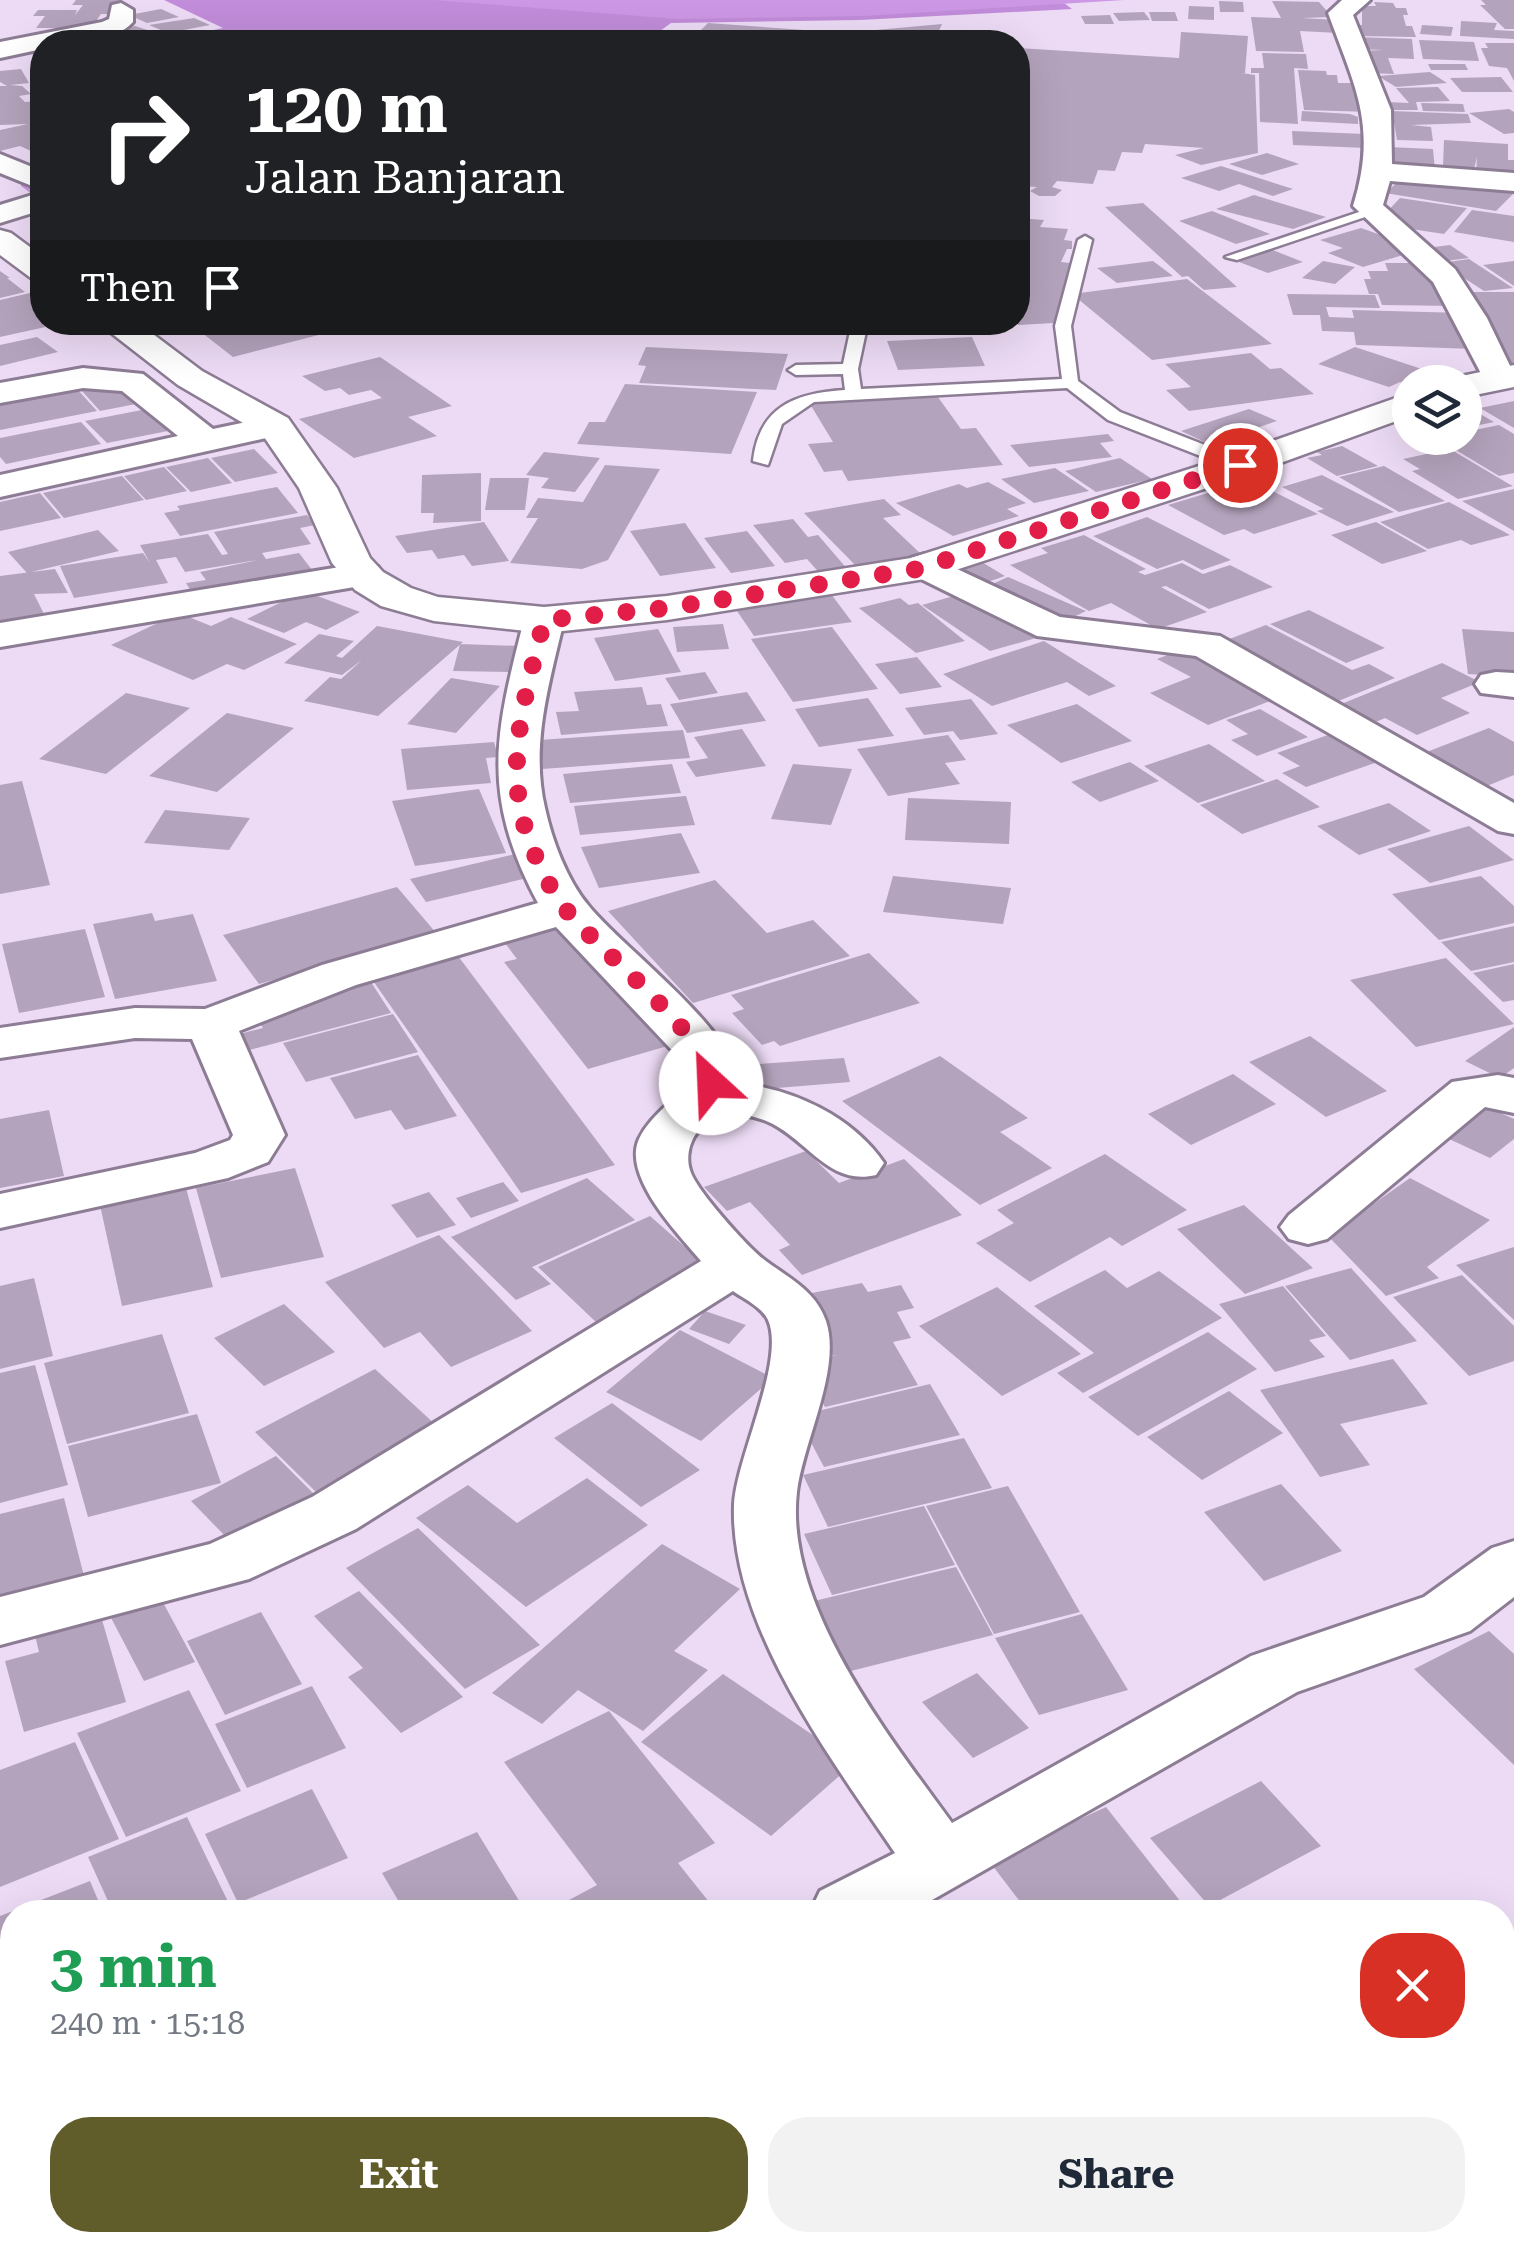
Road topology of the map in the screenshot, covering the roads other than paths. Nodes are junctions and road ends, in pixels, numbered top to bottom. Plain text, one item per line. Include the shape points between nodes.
1 (1358, 0) edge
2 (121, 10) dead end
3 (99, 30) edge
4 (30, 44) edge
5 (0, 50) edge
6 (1378, 172) junction
7 (1514, 182) edge
8 (30, 205) edge
9 (1373, 212) junction
10 (0, 214) edge
11 (1086, 240) dead end
12 (1232, 257) dead end
13 (131, 335) edge
14 (857, 335) edge
15 (850, 369) junction
16 (796, 370) dead end
17 (1493, 380) edge
18 (1071, 383) junction
19 (853, 392) junction
20 (0, 393) edge
21 (1392, 410) edge
22 (276, 426) junction
23 (207, 442) junction
24 (762, 462) dead end
25 (1240, 465) junction
26 (0, 486) edge
27 (926, 566) junction
28 (364, 576) junction
29 (544, 620) junction
30 (0, 635) edge
31 (1514, 821) edge
32 (566, 910) junction
33 (212, 1024) junction
34 (0, 1043) edge
35 (1514, 1096) edge
36 (704, 1097) junction
37 (857, 1163) dead end
38 (0, 1212) edge
39 (1308, 1227) dead end
40 (736, 1265) junction
41 (1514, 1564) edge
42 (0, 1622) edge
43 (942, 1864) junction
44 (870, 1900) edge

1 - 6 street via 1340,13 1372,92
2 - 3 street via 121,22
4 - 5 street
6 - 7 street
6 - 9 street via 1368,200
8 - 10 street
9 - 12 lane
9 - 17 street via 1452,286
11 - 18 lane via 1062,326
13 - 22 street via 180,372
14 - 15 lane
15 - 16 lane
15 - 19 lane
18 - 19 lane
18 - 25 lane via 1114,416
19 - 24 lane via 792,404 776,418
20 - 23 street via 82,378 131,381
21 - 25 street
22 - 23 street
22 - 28 street
23 - 26 street
25 - 27 street
27 - 29 street via 667,608
27 - 31 street via 1051,628 1206,645
28 - 29 street via 396,597 434,609
28 - 30 street
29 - 32 street via 515,757 521,810
32 - 33 street via 339,975
32 - 36 street via 705,1057 713,1074
33 - 34 street via 135,1023
33 - 38 street via 259,1134 248,1151 209,1166
35 - 39 street via 1470,1093
36 - 37 street via 750,1097 800,1114
36 - 40 street via 670,1130 660,1158 664,1174
40 - 42 street via 334,1513 227,1563
40 - 43 street via 777,1291 798,1320 799,1350 764,1506 775,1578 824,1693
41 - 43 street via 1448,1614 1274,1674
43 - 44 street

